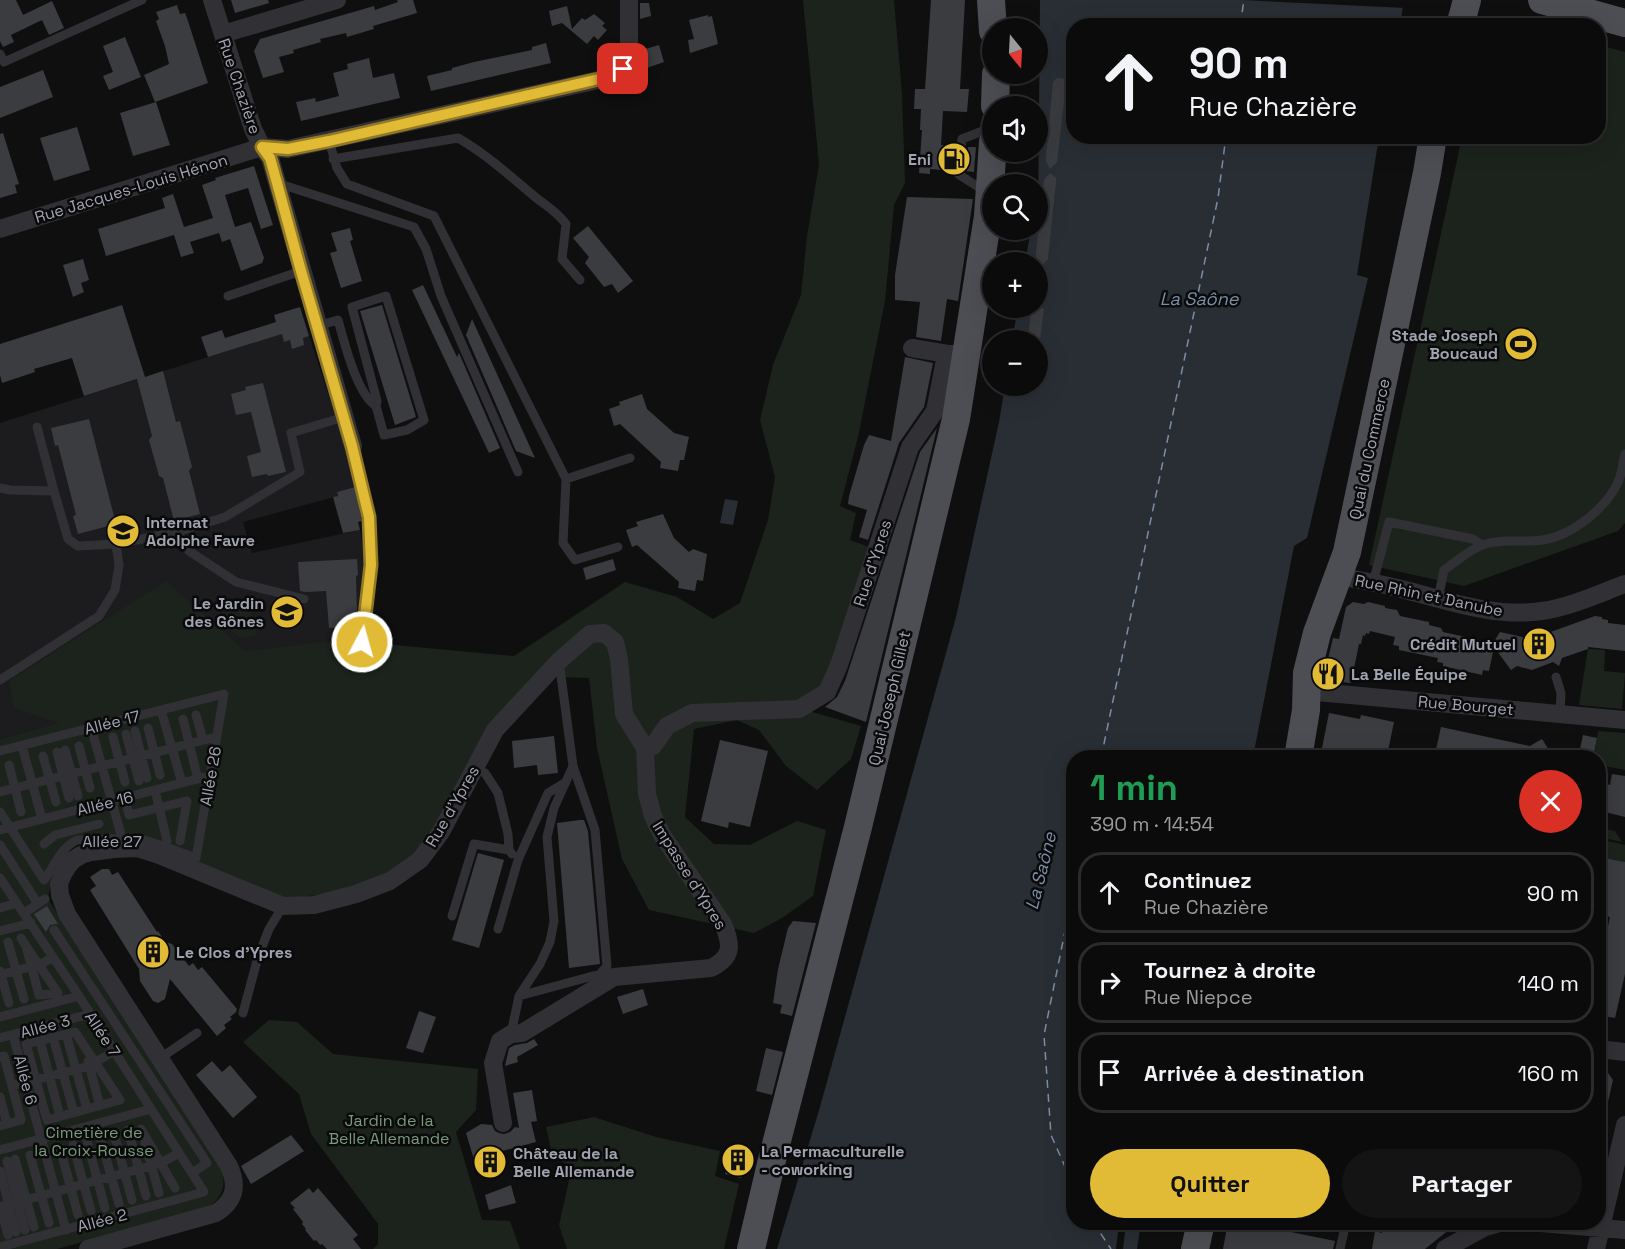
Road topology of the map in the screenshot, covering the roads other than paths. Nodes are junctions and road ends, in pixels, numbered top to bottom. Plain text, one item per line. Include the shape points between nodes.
1 (142, 0) edge
2 (212, 0) edge
3 (338, 0) edge
4 (629, 0) edge
5 (991, 0) edge
6 (1467, 0) edge
7 (1542, 0) edge
8 (992, 18) edge
9 (1462, 18) edge
10 (1625, 23) edge
11 (223, 34) junction
12 (0, 54) edge
13 (982, 132) edge
14 (329, 141) junction
15 (1432, 144) edge
16 (262, 147) junction
17 (333, 159) junction
18 (277, 183) junction
19 (982, 189) edge
20 (0, 229) edge
21 (983, 240) edge
22 (301, 271) junction
23 (580, 280) dead end
24 (228, 296) dead end
25 (317, 326) junction
26 (912, 348) dead end
27 (957, 355) junction
28 (376, 406) junction
29 (344, 417) junction
30 (37, 427) dead end
31 (352, 446) joint
32 (1625, 454) edge
33 (630, 458) dead end
34 (518, 472) dead end
35 (566, 479) junction
36 (0, 488) edge
37 (54, 491) junction
38 (177, 532) junction
39 (116, 544) junction
40 (1482, 545) junction
41 (618, 547) dead end
42 (1337, 576) junction
43 (1373, 583) junction
44 (1625, 584) edge
45 (304, 599) dead end
46 (1438, 599) junction
47 (362, 642) dead end
48 (559, 661) junction
49 (1556, 677) dead end
50 (0, 680) edge
51 (1306, 691) junction
52 (224, 694) joint
53 (161, 710) junction
54 (1560, 714) junction
55 (196, 715) dead end
56 (183, 719) dead end
57 (1625, 720) edge
58 (91, 727) junction
59 (148, 728) dead end
60 (130, 733) dead end
61 (113, 737) dead end
62 (216, 737) junction
63 (203, 740) junction
64 (189, 743) junction
65 (22, 746) junction
66 (79, 746) dead end
67 (171, 748) junction
68 (645, 748) junction
69 (1299, 750) edge
70 (0, 751) edge
71 (61, 751) dead end
72 (154, 752) junction
73 (43, 756) dead end
74 (137, 757) junction
75 (120, 761) junction
76 (9, 765) dead end
77 (102, 766) junction
78 (573, 766) junction
79 (85, 770) junction
80 (485, 773) dead end
81 (67, 774) junction
82 (160, 775) dead end
83 (209, 776) junction
84 (49, 779) junction
85 (143, 779) dead end
86 (198, 779) junction
87 (125, 782) dead end
88 (566, 782) junction
89 (33, 783) junction
90 (182, 783) junction
91 (15, 788) junction
92 (90, 788) dead end
93 (0, 790) edge
94 (155, 790) junction
95 (73, 797) dead end
96 (125, 798) junction
97 (56, 802) dead end
98 (111, 802) junction
99 (159, 808) junction
100 (0, 812) edge
101 (21, 812) dead end
102 (65, 813) junction
103 (42, 819) junction
104 (99, 824) dead end
105 (5, 829) edge
106 (70, 831) junction
107 (122, 838) junction
108 (73, 841) junction
109 (180, 841) dead end
110 (44, 844) dead end
111 (0, 845) edge
112 (165, 846) junction
113 (509, 850) junction
114 (196, 858) joint
115 (518, 860) junction
116 (0, 878) edge
117 (17, 903) junction
118 (283, 906) junction
119 (0, 908) edge
120 (24, 914) junction
121 (452, 916) dead end
122 (31, 923) junction
123 (498, 929) dead end
124 (54, 930) dead end
125 (0, 931) edge
126 (8, 942) dead end
127 (23, 942) dead end
128 (53, 957) junction
129 (35, 966) junction
130 (16, 971) junction
131 (0, 974) edge
132 (79, 996) junction
133 (519, 996) junction
134 (24, 999) dead end
135 (99, 999) junction
136 (9, 1003) dead end
137 (88, 1011) junction
138 (243, 1013) dead end
139 (0, 1017) edge
140 (197, 1033) dead end
141 (66, 1034) junction
142 (511, 1034) junction
143 (13, 1035) junction
144 (53, 1037) junction
145 (0, 1038) edge
146 (40, 1041) junction
147 (114, 1050) junction
148 (1606, 1050) edge
149 (1625, 1052) edge
150 (0, 1057) edge
151 (159, 1059) junction
152 (92, 1064) junction
153 (76, 1070) junction
154 (63, 1073) junction
155 (49, 1076) junction
156 (31, 1081) junction
157 (12, 1086) junction
158 (159, 1089) junction
159 (0, 1097) edge
160 (145, 1099) junction
161 (100, 1106) junction
162 (87, 1109) junction
163 (151, 1109) junction
164 (74, 1113) junction
165 (60, 1116) junction
166 (502, 1123) dead end
167 (4, 1125) edge
168 (1625, 1125) edge
169 (128, 1130) dead end
170 (114, 1134) dead end
171 (100, 1137) dead end
172 (42, 1138) junction
173 (87, 1141) dead end
174 (73, 1145) dead end
175 (60, 1148) dead end
176 (0, 1150) edge
177 (179, 1153) junction
178 (30, 1155) dead end
179 (11, 1160) dead end
180 (156, 1165) junction
181 (138, 1169) junction
182 (0, 1171) edge
183 (125, 1173) junction
184 (192, 1173) junction
185 (111, 1177) junction
186 (98, 1180) junction
187 (84, 1184) junction
188 (71, 1187) junction
189 (175, 1188) dead end
190 (56, 1191) junction
191 (204, 1192) joint
192 (159, 1193) dead end
193 (41, 1196) junction
194 (146, 1197) dead end
195 (132, 1200) dead end
196 (9, 1204) edge
197 (119, 1204) dead end
198 (1606, 1207) edge
199 (105, 1208) dead end
200 (91, 1212) dead end
201 (78, 1215) dead end
202 (49, 1223) dead end
203 (1606, 1229) edge
204 (66, 1230) junction
205 (1199, 1230) edge
206 (1344, 1230) edge
207 (1479, 1230) edge
208 (1483, 1230) edge
209 (1601, 1230) edge
210 (1625, 1230) edge
211 (0, 1247) edge
212 (88, 1249) edge
213 (751, 1249) edge
214 (1195, 1249) edge
215 (1340, 1249) edge
216 (1445, 1249) edge
217 (1479, 1249) edge
218 (1596, 1249) edge

1 - 12 lane via 4,62
2 - 11 street, Rue Chazière
3 - 11 street
4 - 14 street, Rue Jacques-Louis Hénon via 629,56 623,69 612,76
5 - 8 main road
6 - 9 main road
7 - 10 main road
11 - 16 street, Rue Chazière
13 - 19 lane via 962,139 958,174
14 - 16 street, Rue Jacques-Louis Hénon via 288,149
14 - 17 lane
15 - 42 main road, Quai du Commerce via 1351,537
16 - 18 street, Rue Chazière via 270,158
16 - 20 street, Rue Jacques-Louis Hénon
17 - 23 lane via 458,138 557,212 566,224 562,260
17 - 35 lane via 347,184 434,216
18 - 22 street, Rue Chazière
18 - 34 lane via 414,226
21 - 27 main road, Quai Joseph Gillet
22 - 24 lane
22 - 25 street, Rue Chazière
25 - 28 lane via 338,320 354,372 370,403
25 - 29 street, Rue Chazière
26 - 27 street
27 - 68 street, Rue d'Ypres via 945,360 935,411 910,447 827,692 799,708 692,713 667,726 653,746
27 - 213 main road, Quai Joseph Gillet via 956,419
28 - 28 lane via 352,307 386,296 424,420 407,430 384,435
29 - 31 street, Rue Chazière
29 - 38 lane via 291,433 300,472 225,517
30 - 37 lane
31 - 47 lane via 369,517 371,565
32 - 40 lane via 1620,478 1611,495 1593,515 1572,529 1543,540
33 - 35 lane
35 - 41 lane via 563,543 575,560
36 - 37 lane
37 - 39 lane via 68,539 78,546
38 - 39 lane
38 - 45 lane via 189,551 236,582
39 - 50 lane via 119,565 115,590 99,616
40 - 43 lane via 1473,539 1389,522
40 - 46 lane via 1444,570
42 - 43 street, Rue Rhin et Danube
42 - 51 main road, Quai du Commerce via 1317,633
43 - 46 street, Rue Rhin et Danube
44 - 46 street, Rue Rhin et Danube via 1564,606 1517,613
48 - 68 street, Rue d'Ypres via 590,634 604,633 615,642 624,714
48 - 78 lane
48 - 118 street, Rue d'Ypres via 495,730 441,832 420,860 390,881 356,894 314,905
49 - 54 lane via 1561,693
51 - 54 street, Rue Bourget
51 - 69 main road, Quai du Commerce
52 - 53 lane, Allée 17
52 - 62 lane, Allée 26
53 - 58 lane, Allée 17
53 - 67 lane
54 - 57 street, Rue Bourget
55 - 63 lane
56 - 64 lane
58 - 65 lane, Allée 17
58 - 77 lane
59 - 72 lane
60 - 74 lane
61 - 75 lane
62 - 63 lane
62 - 83 lane, Allée 26
63 - 64 lane
64 - 67 lane
64 - 86 lane
65 - 70 lane, Allée 17
65 - 89 lane
66 - 79 lane
67 - 72 lane
67 - 90 lane
68 - 142 street, Impasse d'Ypres via 652,816 723,924 729,952 723,962 711,968 614,977 522,1033
71 - 81 lane
72 - 74 lane
72 - 82 lane
73 - 84 lane
74 - 75 lane
74 - 85 lane
75 - 77 lane
75 - 87 lane
76 - 91 lane
77 - 79 lane
77 - 98 lane
78 - 88 lane
78 - 133 lane via 595,830 607,966 600,974
79 - 81 lane
79 - 92 lane
80 - 113 lane via 498,793
81 - 84 lane
81 - 95 lane
83 - 86 lane, Allée 16
83 - 114 lane, Allée 26
84 - 89 lane
84 - 97 lane
86 - 90 lane, Allée 16
88 - 115 lane via 548,794
88 - 133 lane via 547,837 554,921 550,942
89 - 91 lane
89 - 103 lane
90 - 94 lane, Allée 16
91 - 93 lane
91 - 101 lane
94 - 96 lane, Allée 16
94 - 99 lane
96 - 98 lane, Allée 16
96 - 99 lane via 129,815
98 - 102 lane, Allée 16
98 - 107 lane
99 - 109 lane via 187,801
99 - 112 lane
100 - 105 lane
102 - 103 lane, Allée 16
102 - 106 lane
103 - 105 lane, Allée 16
104 - 106 lane
105 - 108 lane, Allée 27 via 44,880
106 - 108 lane
106 - 110 lane via 55,835
107 - 108 lane, Allée 27
107 - 112 lane, Allée 27
111 - 120 lane via 41,901
112 - 114 lane, Allée 27
113 - 115 lane
113 - 121 lane via 474,844
115 - 123 lane
116 - 117 lane, Allée 7
117 - 119 lane
117 - 120 lane, Allée 7
118 - 138 lane via 258,957
118 - 151 street, Rue d'Ypres via 137,848 91,852 68,866 59,884 62,905
120 - 122 lane, Allée 7
122 - 125 lane
122 - 128 lane, Allée 7
124 - 135 lane
126 - 130 lane
127 - 129 lane
128 - 129 lane
128 - 132 lane, Allée 7
129 - 130 lane
130 - 131 lane
130 - 134 lane
131 - 136 lane
132 - 137 lane, Allée 7
132 - 139 lane
133 - 142 lane
135 - 137 lane, Allée 3
135 - 158 lane
137 - 143 lane, Allée 3
137 - 147 lane, Allée 7
140 - 151 lane
141 - 144 lane
141 - 152 lane via 75,1032
141 - 153 lane
142 - 166 street via 500,1041 493,1063
143 - 145 lane, Allée 3
143 - 156 lane, Allée 6
144 - 146 lane
144 - 154 lane
146 - 155 lane
146 - 156 lane via 26,1044
147 - 152 lane
147 - 160 lane, Allée 7
148 - 149 street
150 - 157 lane via 4,1056
151 - 212 street, Rue d'Ypres via 229,1166 234,1181 232,1196 216,1213
152 - 153 lane
152 - 161 lane
152 - 161 lane via 120,1100
153 - 154 lane
153 - 162 lane
154 - 155 lane
154 - 164 lane
155 - 156 lane
155 - 165 lane
156 - 157 lane
156 - 165 lane via 47,1120
156 - 172 lane, Allée 6
157 - 167 lane via 21,1120
158 - 160 lane
158 - 184 lane via 207,1163
159 - 167 lane
160 - 163 lane, Allée 7
161 - 162 lane
162 - 164 lane
163 - 172 lane
163 - 177 lane, Allée 7
164 - 165 lane
168 - 198 street
169 - 181 lane
170 - 183 lane
171 - 185 lane
172 - 176 lane
172 - 190 lane, Allée 6
173 - 186 lane
174 - 187 lane
175 - 188 lane
177 - 180 lane
177 - 184 lane, Allée 7
178 - 193 lane
179 - 196 lane
180 - 181 lane
180 - 189 lane
180 - 192 lane
181 - 183 lane
181 - 194 lane
182 - 196 lane
183 - 185 lane
183 - 195 lane
184 - 191 lane, Allée 7
185 - 186 lane
185 - 197 lane
186 - 187 lane
186 - 199 lane
187 - 188 lane
187 - 200 lane
188 - 190 lane
188 - 201 lane
190 - 193 lane
190 - 204 lane, Allée 6
191 - 204 lane, Allée 2
193 - 196 lane
193 - 202 lane
196 - 196 lane via 21,1231
203 - 210 street
204 - 211 lane, Allée 2
205 - 214 main road
206 - 215 lane
207 - 216 street
208 - 217 street
209 - 218 street

